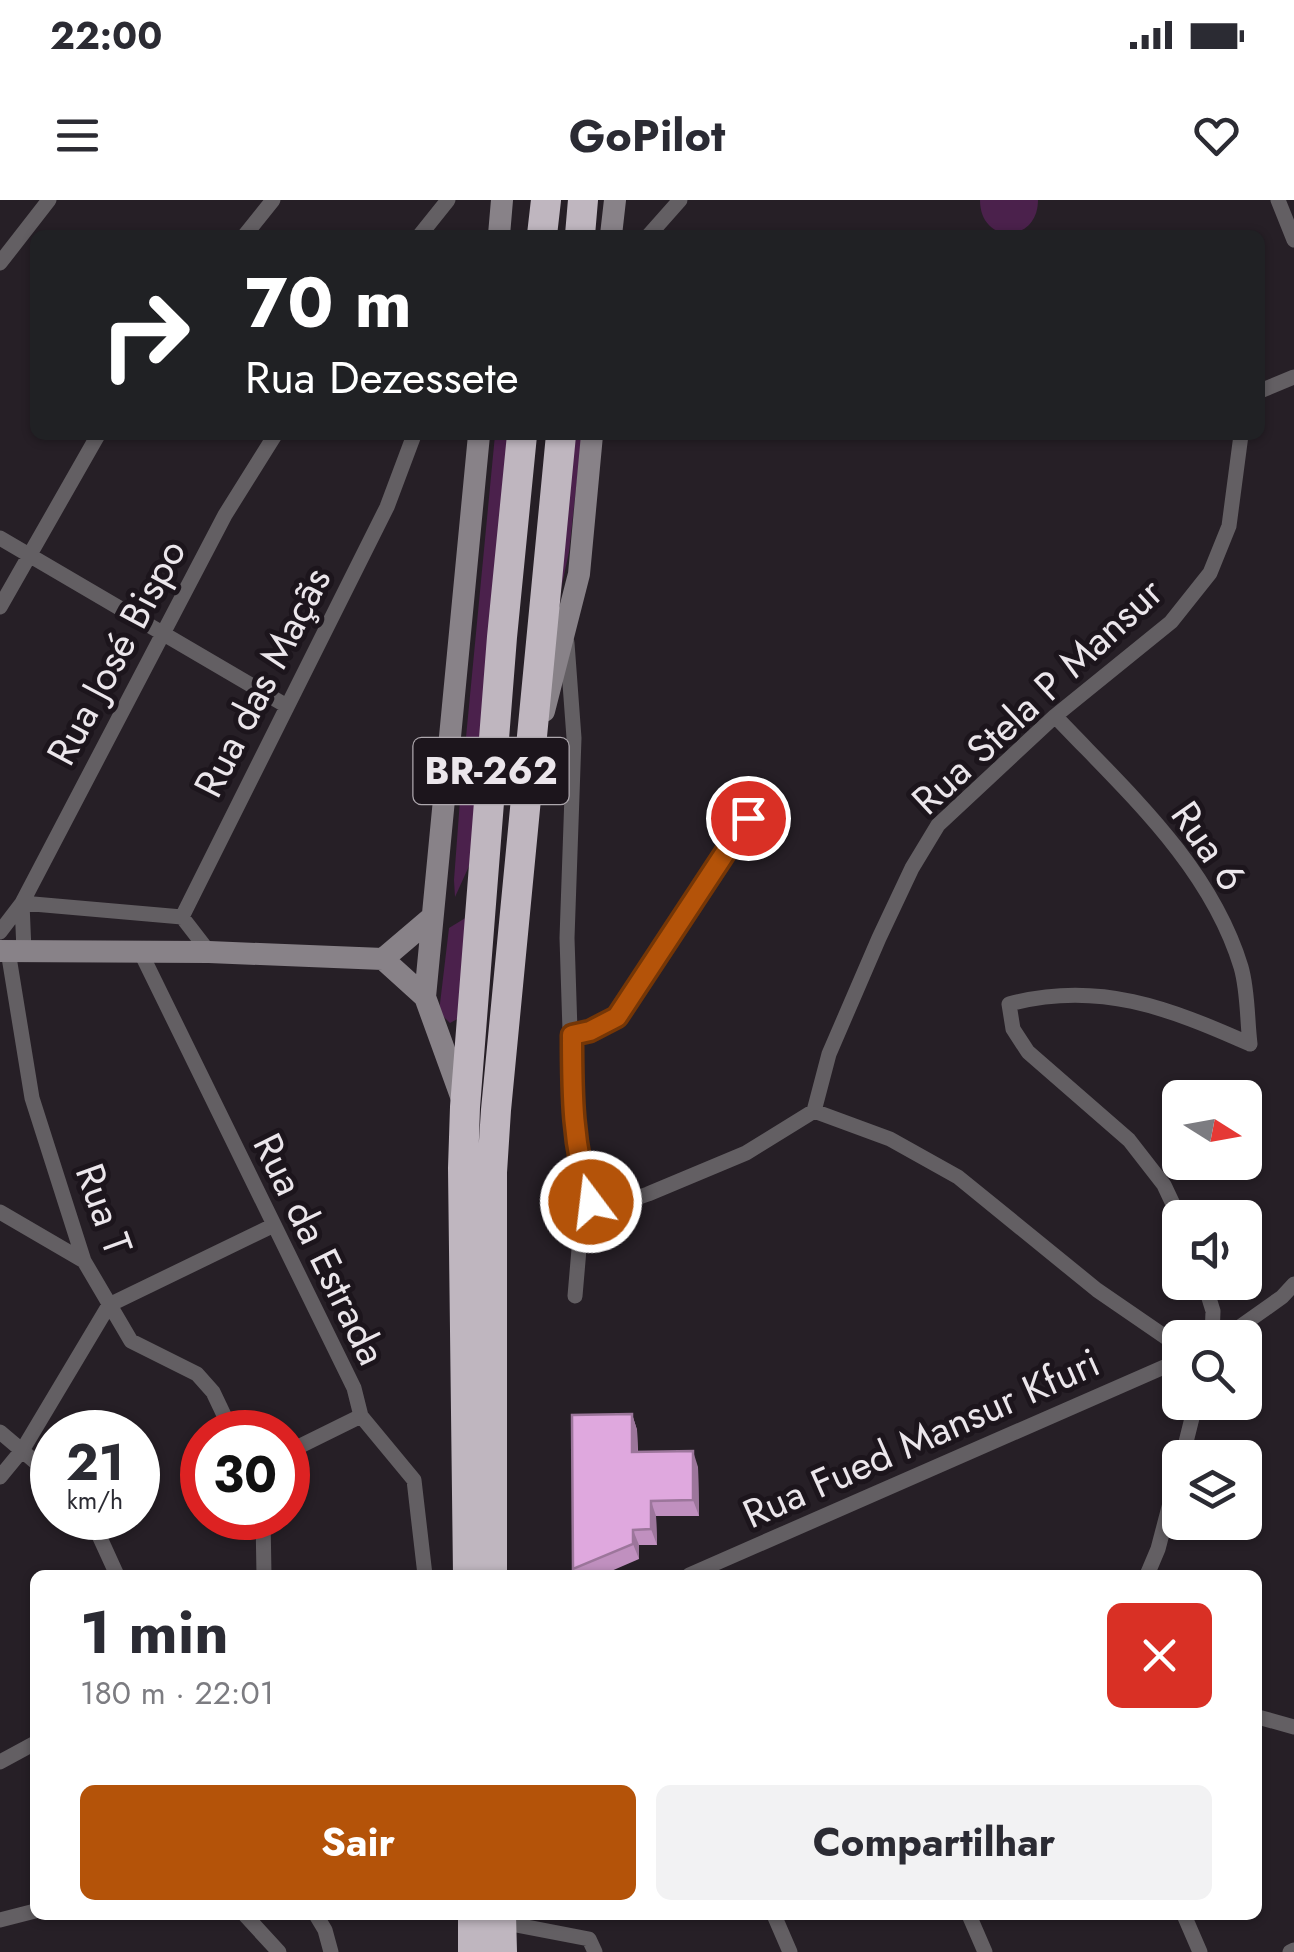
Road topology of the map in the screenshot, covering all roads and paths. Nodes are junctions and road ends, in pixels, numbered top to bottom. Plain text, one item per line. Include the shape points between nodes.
1 (49, 200) edge
2 (273, 200) edge
3 (448, 200) edge
4 (502, 200) edge
5 (546, 200) edge
6 (583, 200) edge
7 (615, 200) edge
8 (680, 200) edge
9 (1278, 200) edge
10 (250, 230) edge
11 (424, 230) edge
12 (499, 230) edge
13 (543, 230) edge
14 (580, 230) edge
15 (612, 230) edge
16 (653, 230) edge
17 (1294, 240) edge
18 (0, 263) edge
19 (1294, 376) edge
20 (1265, 389) edge
21 (95, 440) edge
22 (272, 440) edge
23 (412, 440) edge
24 (478, 440) edge
25 (522, 440) edge
26 (561, 440) edge
27 (592, 440) edge
28 (1240, 440) edge
29 (0, 538) edge
30 (28, 554) junction
31 (0, 606) edge
32 (569, 625) junction
33 (162, 634) junction
34 (286, 705) junction
35 (1055, 716) junction
36 (530, 762) junction
37 (766, 794) dead end
38 (22, 903) junction
39 (182, 917) junction
40 (430, 920) junction
41 (8, 946) edge
42 (140, 951) junction
43 (209, 952) junction
44 (383, 959) junction
45 (425, 997) junction
46 (572, 1035) junction
47 (465, 1107) junction
48 (814, 1111) junction
49 (1171, 1200) edge
50 (591, 1202) junction
51 (0, 1212) edge
52 (272, 1226) junction
53 (84, 1261) junction
54 (1294, 1284) edge
55 (575, 1296) dead end
56 (109, 1306) junction
57 (1249, 1320) edge
58 (1162, 1335) edge
59 (1162, 1368) edge
60 (222, 1410) edge
61 (361, 1416) junction
62 (0, 1432) edge
63 (310, 1441) edge
64 (23, 1449) junction
65 (30, 1456) edge
66 (0, 1477) edge
67 (1162, 1534) edge
68 (101, 1540) edge
69 (263, 1540) edge
70 (116, 1570) edge
71 (264, 1570) edge
72 (424, 1570) edge
73 (468, 1570) edge
74 (492, 1570) edge
75 (700, 1570) edge
76 (1150, 1570) edge
77 (1262, 1718) edge
78 (1294, 1726) edge
79 (30, 1745) edge
80 (0, 1762) edge
81 (30, 1912) edge
82 (0, 1920) edge
83 (251, 1920) edge
84 (319, 1920) edge
85 (776, 1920) edge
86 (971, 1920) edge
87 (1186, 1920) edge
88 (494, 1926) edge
89 (280, 1952) edge
90 (331, 1952) edge
91 (473, 1952) edge
92 (595, 1952) edge
93 (790, 1952) edge
94 (985, 1952) edge
95 (1200, 1952) edge

1 - 18 street
2 - 10 street
3 - 11 street
4 - 12 main road
5 - 13 highway
6 - 14 highway
7 - 15 main road
8 - 16 street
9 - 17 street
19 - 20 street
21 - 30 street
22 - 33 street, Rua José Bispo
23 - 34 street, Rua das Maçãs via 387,507
24 - 40 main road
25 - 47 highway, BR-262
26 - 36 highway, BR-262
27 - 32 main road
28 - 35 street, Rua Stela P Mansur via 1229,526 1210,573 1171,622
29 - 30 street
30 - 31 street
30 - 33 street
32 - 36 main road
32 - 46 street
33 - 34 street
33 - 38 street, Rua José Bispo
34 - 39 street, Rua das Maçãs
35 - 48 street, Rua Stela P Mansur via 938,826 912,868 829,1054
35 - 49 street, Rua 6 via 1167,834 1212,901 1241,968 1250,1044 1147,1002 1082,993 1010,1004 1013,1029 1028,1052 1130,1140
36 - 74 highway, BR-262 via 492,1172
37 - 46 street via 617,1017
38 - 39 street
38 - 41 street, Rua José Bispo
38 - 41 street, Rua José Bispo
39 - 43 street
40 - 44 main road
40 - 45 main road
41 - 42 main road
41 - 53 street, Rua T via 32,1098
42 - 43 main road
42 - 52 street, Rua da Estrada
43 - 44 main road
44 - 45 main road
45 - 47 main road
46 - 50 street via 580,1172
47 - 73 highway, BR-262
48 - 50 street via 746,1153 648,1194 611,1207
48 - 58 street via 890,1139 958,1177
50 - 55 street via 581,1226
51 - 53 street
52 - 56 street
52 - 61 street, Rua da Estrada via 354,1388
53 - 56 street, Rua T
54 - 57 street
56 - 60 street, Rua T via 131,1341 198,1374
56 - 64 street
59 - 75 street, Rua Fued Mansur Kfuri
61 - 63 street
61 - 72 street, Rua da Estrada via 414,1480
62 - 64 street
64 - 65 street
64 - 66 street
67 - 76 street
68 - 70 street
69 - 71 street
77 - 78 street
79 - 80 street
81 - 82 street
83 - 89 street
84 - 90 street
85 - 93 street
86 - 94 street
87 - 95 street
88 - 91 highway
88 - 92 street via 589,1939

